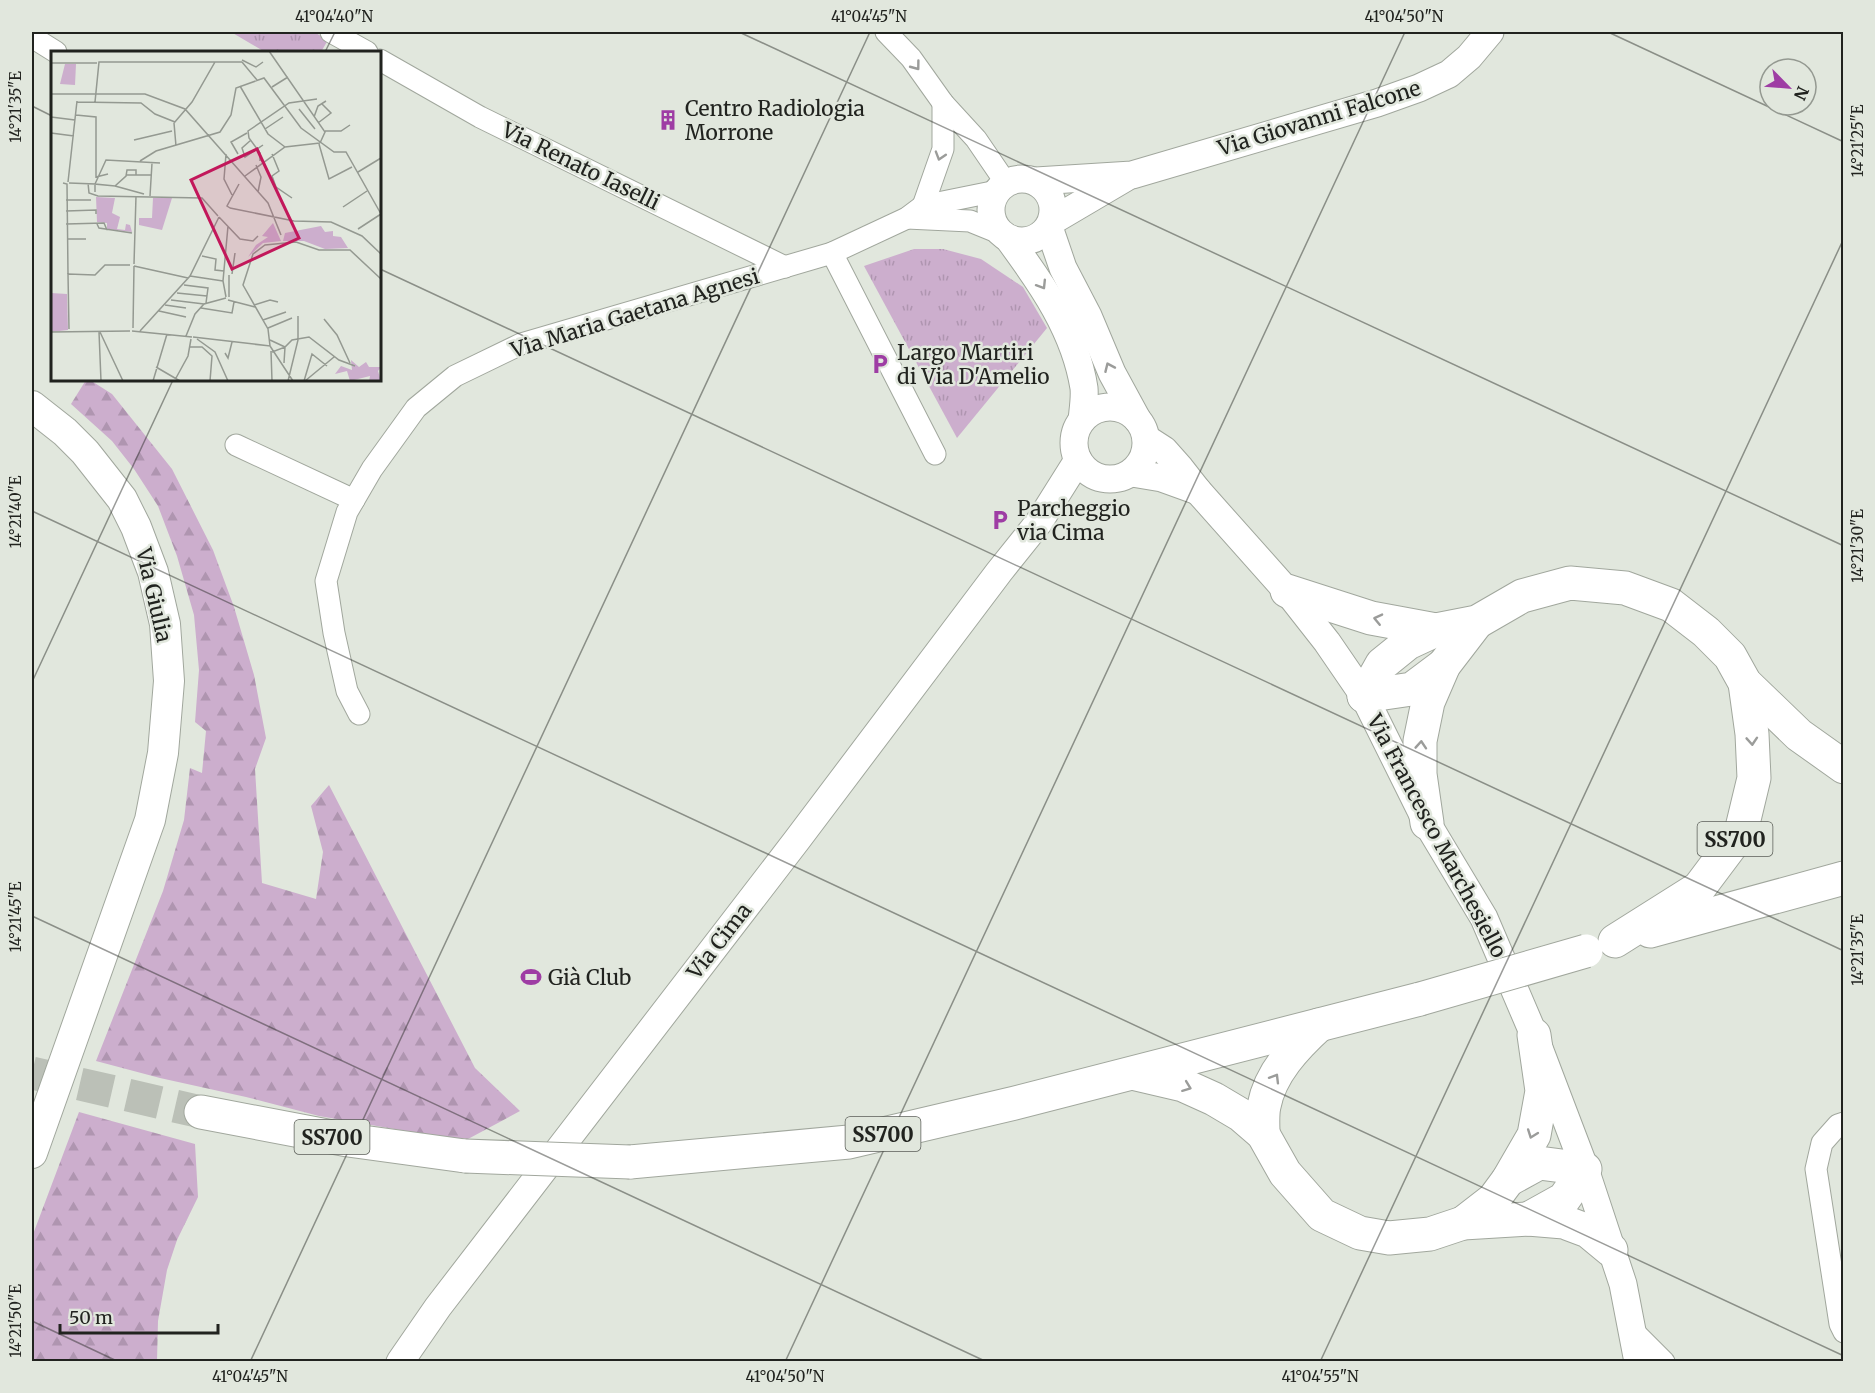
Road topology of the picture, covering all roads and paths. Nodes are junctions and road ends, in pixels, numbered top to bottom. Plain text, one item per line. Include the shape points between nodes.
1 (886, 32) edge
2 (1490, 32) edge
3 (32, 37) edge
4 (334, 40) edge
5 (54, 51) edge
6 (363, 51) edge
7 (381, 61) edge
8 (944, 103) junction
9 (1132, 175) junction
10 (1036, 182) junction
11 (1002, 187) junction
12 (915, 212) junction
13 (1050, 224) junction
14 (1005, 236) junction
15 (832, 253) junction
16 (785, 267) junction
17 (32, 406) edge
18 (1082, 420) junction
19 (1142, 429) junction
20 (236, 446) dead end
21 (935, 454) dead end
22 (1078, 460) junction
23 (1120, 476) junction
24 (1198, 491) junction
25 (354, 500) junction
26 (1039, 522) junction
27 (1287, 591) junction
28 (1477, 622) junction
29 (1436, 630) junction
30 (1444, 665) junction
31 (1745, 684) junction
32 (1364, 696) junction
33 (359, 714) dead end
34 (1844, 768) edge
35 (1427, 823) junction
36 (1844, 878) edge
37 (1600, 946) junction
38 (1319, 1024) junction
39 (1534, 1035) junction
40 (1130, 1073) junction
41 (201, 1112) tunnel mouth
42 (1844, 1123) edge
43 (1263, 1134) junction
44 (32, 1153) edge
45 (1586, 1169) junction
46 (1508, 1180) junction
47 (1528, 1219) junction
48 (1463, 1223) junction
49 (1611, 1250) junction
50 (1632, 1330) junction
51 (1844, 1332) edge
52 (400, 1362) edge
53 (1638, 1362) edge
54 (1664, 1362) edge

1 -> 8 street
2 - 9 street, Via Giovanni Falcone via 1449,74 1419,88
3 - 5 street
4 - 6 street
7 - 16 street, Via Renato Iaselli via 480,117
8 - 11 street via 976,139
8 -> 12 street via 943,149
9 - 10 street, Via Giovanni Falcone
9 - 13 street, Via Giovanni Falcone
10 - 11 street via 1016,179
10 - 13 street via 1053,202
11 - 12 street, Via Maria Gaetana Agnesi
11 - 14 street via 991,209 992,218
12 - 14 street, Via Maria Gaetana Agnesi via 970,221
12 - 15 street, Via Maria Gaetana Agnesi
13 - 14 street via 1034,239 1021,241
19 -> 13 street, Via Francesco Marchesiello via 1063,268
14 -> 18 street via 1042,284 1070,337 1084,390
15 - 16 street, Via Maria Gaetana Agnesi
15 - 21 street
16 - 25 street, Via Maria Gaetana Agnesi via 521,344 455,376 416,408
17 - 44 main road, Via Giulia via 85,452 122,499 136,527 153,572 165,624 169,681 163,753 150,820
18 - 19 street, Via Francesco Marchesiello via 1099,409 1119,408 1129,412
18 - 22 street via 1074,440
19 - 23 street via 1144,458
19 - 24 street, Via Francesco Marchesiello
20 - 25 street
22 - 23 street, Via Francesco Marchesiello via 1096,477
22 - 26 street, Via Cima
23 - 24 street, Via Francesco Marchesiello via 1162,478
23 - 26 street, Via Cima via 1076,496
24 - 27 street, Via Francesco Marchesiello
25 - 33 street, Via Maria Gaetana Agnesi via 326,581 347,691
26 - 52 street, Via Cima via 438,1306
29 -> 27 highway, SS700 via 1371,618
27 - 32 street, Via Francesco Marchesiello
28 - 29 highway, SS700
28 - 30 highway, SS700
28 - 31 highway, SS700 via 1522,596 1570,583 1625,588 1671,605 1706,632 1730,656
29 - 32 highway, SS700 via 1408,643 1382,664
30 - 32 highway, SS700 via 1412,689
35 -> 30 highway, SS700 via 1420,741 1428,702
31 - 34 highway, SS700 via 1799,735
31 -> 37 highway, SS700 via 1754,778 1741,832 1699,888
32 - 35 street, Via Francesco Marchesiello
35 - 39 street, Via Francesco Marchesiello via 1484,918
36 - 37 highway, SS700
37 - 38 highway, SS700, bridge
38 - 40 highway, SS700
43 -> 38 highway, SS700 via 1263,1107 1270,1086 1296,1046
39 - 45 street, Via Francesco Marchesiello
39 -> 46 highway, SS700 via 1542,1090 1534,1135
40 - 41 highway, SS700, bridge via 849,1142 630,1162 465,1156 348,1140
40 -> 43 highway, SS700 via 1193,1089 1241,1115
42 - 51 street via 1822,1143 1816,1169
43 - 48 highway, SS700 via 1285,1173 1322,1215 1360,1233 1389,1238 1430,1234
45 - 46 highway, SS700 via 1539,1163
45 - 47 highway, SS700 via 1564,1199
45 - 49 street, Via Francesco Marchesiello
46 - 48 highway, SS700 via 1494,1199
47 - 48 highway, SS700
47 - 49 highway, SS700 via 1564,1222 1587,1231
49 - 50 street, Via Francesco Marchesiello
50 - 53 street, Via Francesco Marchesiello
50 - 54 street

